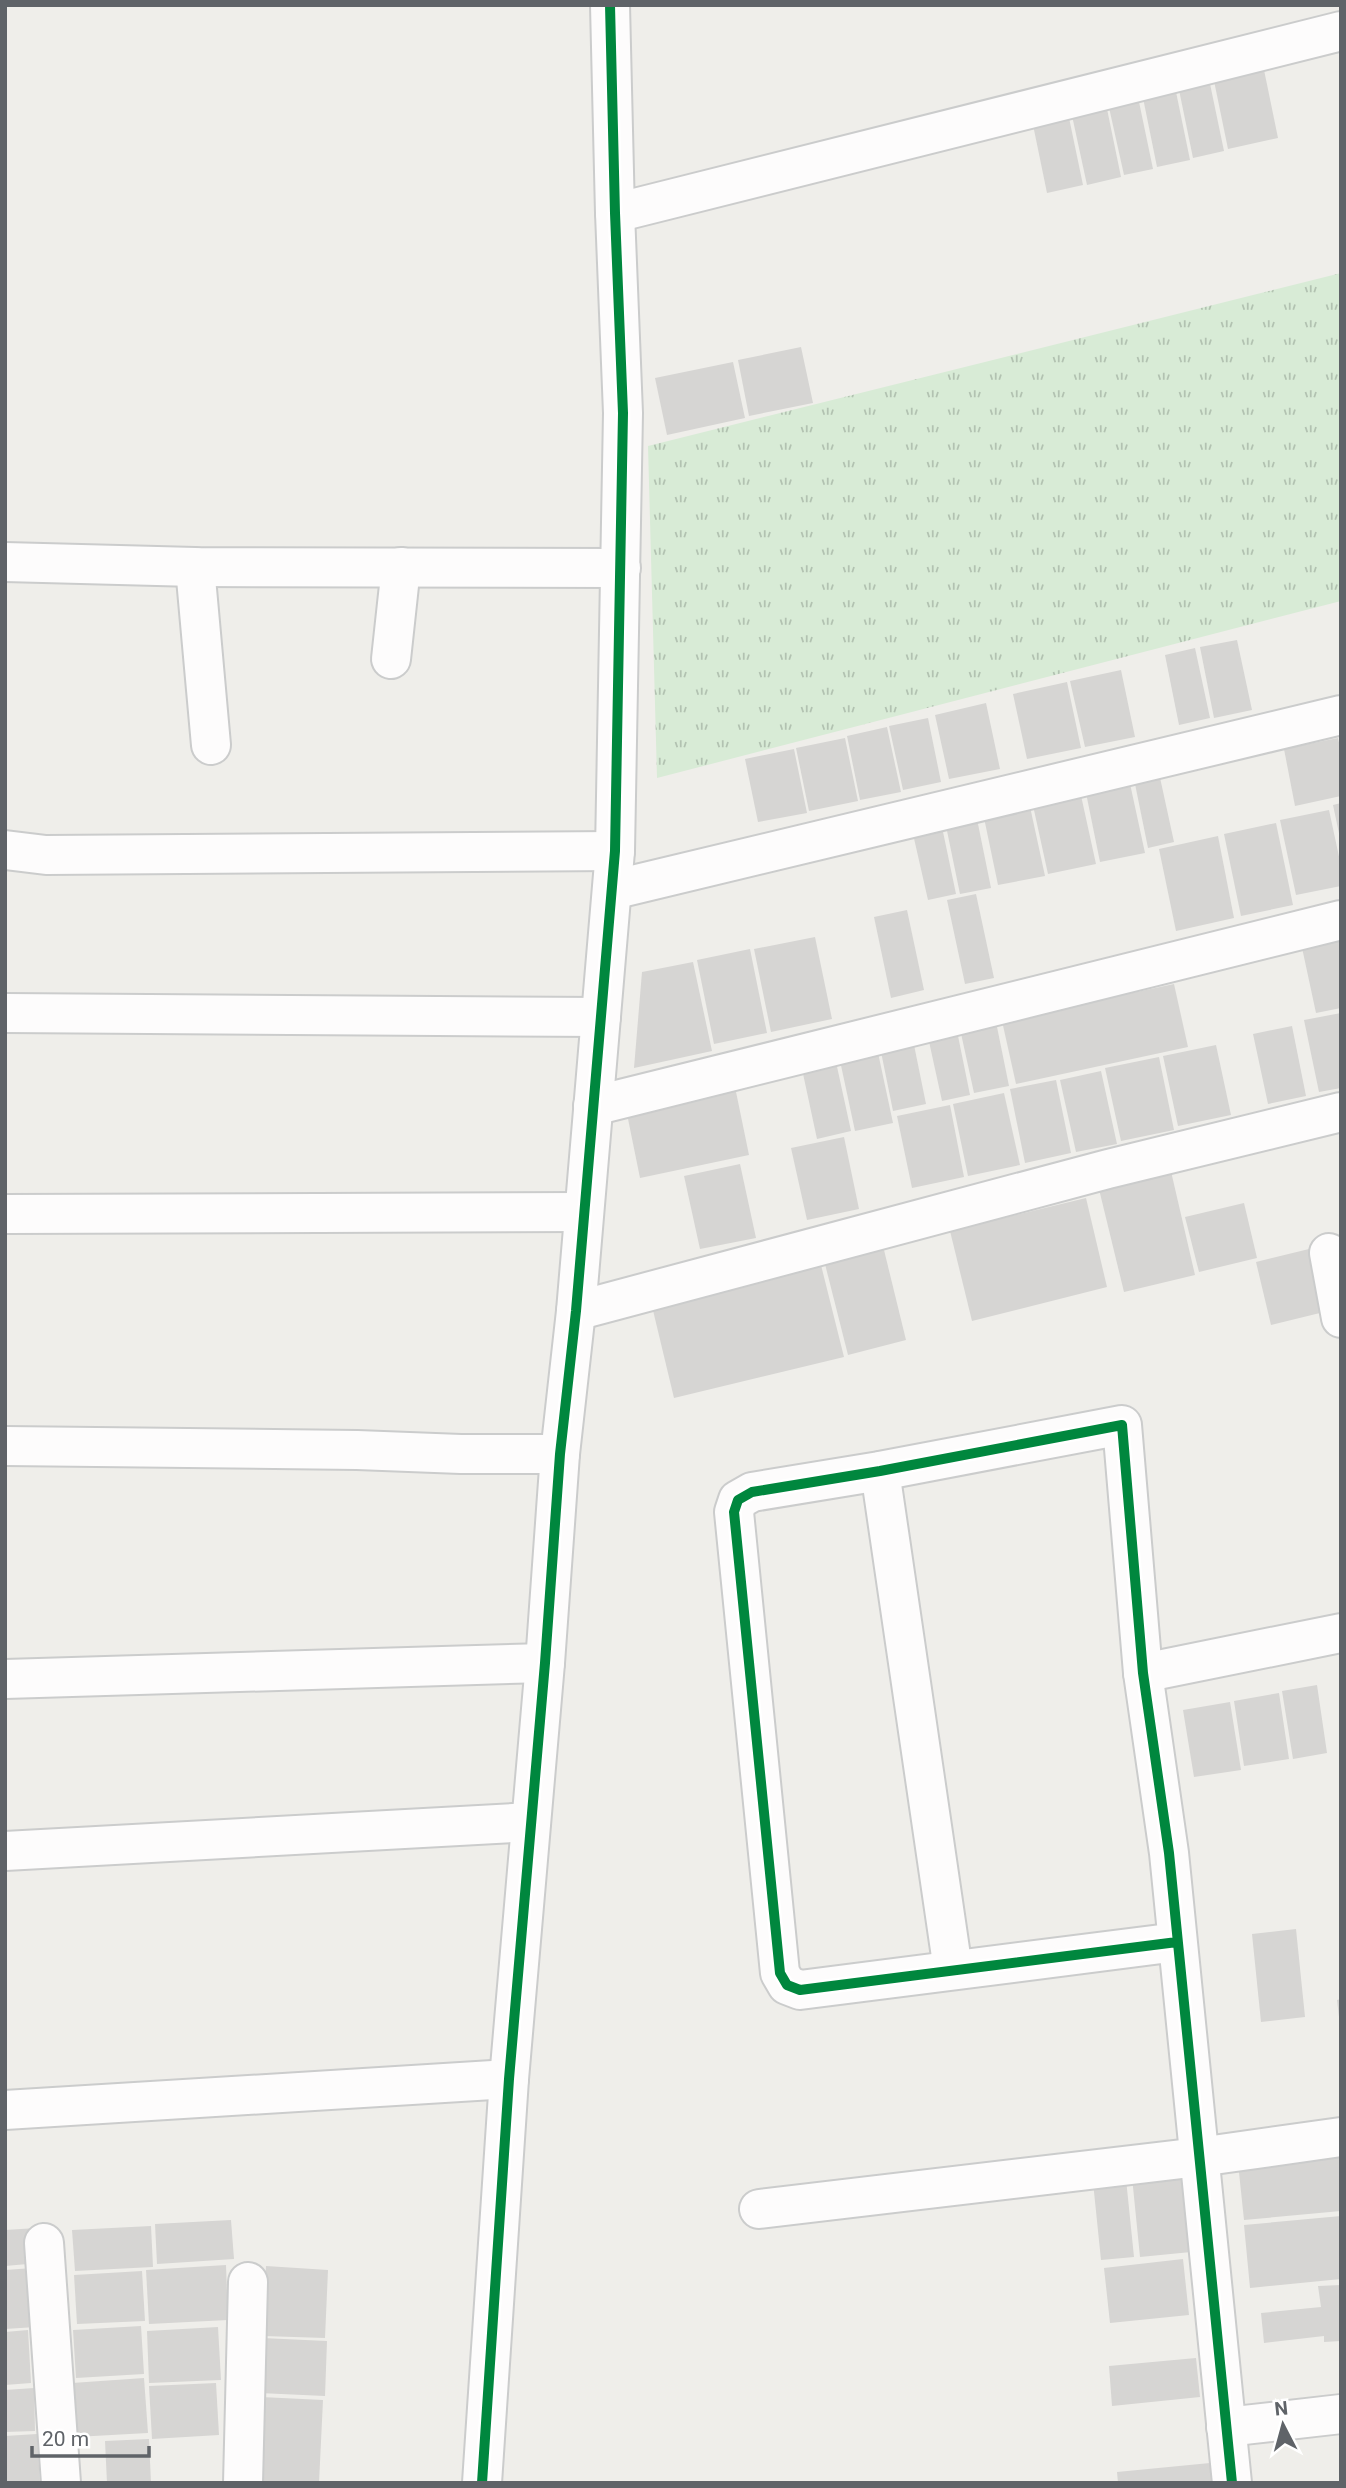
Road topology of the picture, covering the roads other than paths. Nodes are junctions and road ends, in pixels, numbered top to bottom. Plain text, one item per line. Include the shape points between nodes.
1 (610, 5) edge
2 (1341, 31) edge
3 (615, 212) junction
4 (5, 562) edge
5 (195, 567) junction
6 (401, 567) junction
7 (621, 568) junction
8 (391, 659) dead end
9 (1341, 715) edge
10 (211, 745) dead end
11 (5, 850) edge
12 (615, 850) junction
13 (612, 890) junction
14 (1341, 920) edge
15 (5, 1013) edge
16 (601, 1017) junction
17 (593, 1106) junction
18 (1341, 1112) edge
19 (584, 1212) junction
20 (5, 1214) edge
21 (1329, 1253) dead end
22 (576, 1311) junction
23 (1341, 1318) edge
24 (5, 1446) edge
25 (560, 1454) junction
26 (880, 1471) junction
27 (1341, 1633) edge
28 (545, 1663) junction
29 (1143, 1673) junction
30 (5, 1678) edge
31 (531, 1822) junction
32 (5, 1850) edge
33 (1177, 1942) junction
34 (953, 1970) junction
35 (509, 2080) junction
36 (5, 2110) edge
37 (1341, 2137) edge
38 (1199, 2157) junction
39 (759, 2209) dead end
40 (44, 2243) dead end
41 (248, 2281) dead end
42 (1341, 2414) edge
43 (1226, 2427) junction
44 (61, 2483) edge
45 (243, 2483) edge
46 (482, 2483) edge
47 (1232, 2483) edge

1 - 3 street
2 - 3 street
3 - 7 street via 623,412
4 - 5 street
5 - 6 street
5 - 10 street
6 - 7 street
6 - 8 street
7 - 12 street
9 - 13 street
11 - 12 street via 46,855
12 - 13 street
13 - 16 street
14 - 17 street
15 - 16 street
16 - 17 street
17 - 19 street
18 - 22 street
19 - 20 street
19 - 22 street
21 - 23 street
22 - 25 street
24 - 25 street
25 - 28 street
26 - 29 street via 1122,1426
26 - 34 street
26 - 34 street via 752,1492 738,1500 734,1512 780,1973 787,1985 800,1990
27 - 29 street
28 - 30 street
28 - 31 street
29 - 33 street
31 - 32 street
31 - 35 street
33 - 34 street
33 - 38 street
35 - 36 street
35 - 46 street
37 - 38 street
38 - 39 street
38 - 43 street
40 - 44 street
41 - 45 street
42 - 43 street
43 - 47 street

